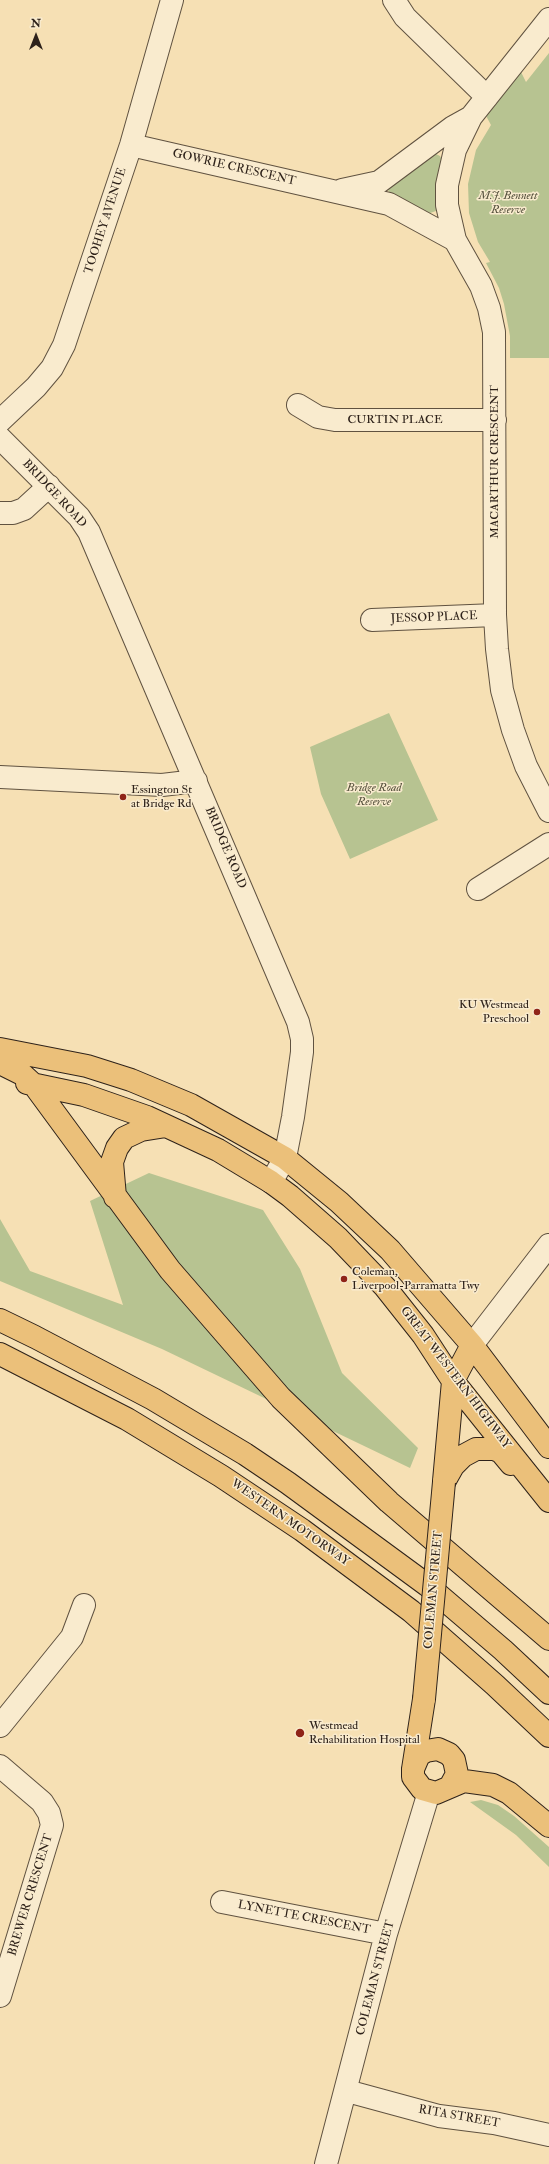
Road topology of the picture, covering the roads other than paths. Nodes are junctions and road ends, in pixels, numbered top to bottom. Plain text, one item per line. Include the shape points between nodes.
1 (172, 0) edge
2 (394, 0) edge
3 (549, 19) edge
4 (487, 98) junction
5 (471, 117) junction
6 (131, 145) junction
7 (337, 191) junction
8 (455, 240) junction
9 (298, 405) dead end
10 (495, 420) junction
11 (0, 421) edge
12 (0, 438) edge
13 (49, 486) junction
14 (0, 512) edge
15 (495, 615) junction
16 (372, 620) dead end
17 (0, 777) edge
18 (196, 781) junction
19 (549, 811) edge
20 (549, 844) edge
21 (478, 889) dead end
22 (0, 1049) edge
23 (0, 1063) edge
24 (0, 1078) edge
25 (34, 1085) junction
26 (166, 1126) junction
27 (285, 1158) junction
28 (272, 1182) junction
29 (116, 1198) junction
30 (549, 1245) edge
31 (0, 1320) edge
32 (472, 1345) junction
33 (0, 1354) edge
34 (453, 1381) junction
35 (549, 1447) edge
36 (444, 1482) junction
37 (549, 1501) edge
38 (84, 1605) dead end
39 (549, 1639) edge
40 (549, 1693) edge
41 (424, 1699) junction
42 (0, 1726) edge
43 (549, 1736) edge
44 (449, 1754) junction
45 (0, 1766) edge
46 (413, 1769) junction
47 (450, 1788) junction
48 (429, 1792) junction
49 (549, 1826) edge
50 (222, 1902) dead end
51 (386, 1934) junction
52 (0, 1996) edge
53 (346, 2091) junction
54 (549, 2136) edge
55 (326, 2164) edge

1 - 6 street, TOOHEY AVENUE
2 - 4 street via 405,17
3 - 4 street, GOWRIE CRESCENT
4 - 5 street, GOWRIE CRESCENT
5 - 7 street, GOWRIE CRESCENT via 453,127 379,182
5 - 8 street, MACARTHUR CRESCENT via 455,150 448,185 448,205
6 - 7 street, GOWRIE CRESCENT
6 - 11 street, TOOHEY AVENUE via 64,345 52,368 36,387
7 - 8 street, GOWRIE CRESCENT via 401,210
8 - 10 street, MACARTHUR CRESCENT via 481,286 492,319 495,344
9 - 10 street, CURTIN PLACE via 318,417 335,420
10 - 15 street, MACARTHUR CRESCENT
12 - 13 street, BRIDGE ROAD
13 - 14 street via 24,509 13,513
13 - 18 street, BRIDGE ROAD via 79,516 89,532
15 - 16 street, JESSOP PLACE
15 - 19 street, MACARTHUR CRESCENT via 502,690 513,730 526,766
17 - 18 street via 162,785
18 - 27 street, BRIDGE ROAD via 301,1031 302,1052
20 - 21 street
22 - 27 highway via 87,1066 131,1080 191,1105
23 - 25 highway via 18,1071
24 - 25 highway, GREAT WESTERN HIGHWAY
25 - 26 highway, GREAT WESTERN HIGHWAY via 88,1096
25 - 29 highway
26 - 28 highway, GREAT WESTERN HIGHWAY via 218,1150
26 - 29 highway via 141,1130 124,1138 117,1148 112,1162
27 - 28 street, BRIDGE ROAD
27 - 32 highway via 339,1202 390,1250
28 - 34 highway, GREAT WESTERN HIGHWAY via 338,1238 363,1263 423,1335
29 - 39 highway via 170,1270 281,1398 389,1502
30 - 32 street
31 - 40 highway via 146,1395 251,1458 427,1585
32 - 34 highway, COLEMAN STREET
32 - 35 highway
33 - 43 highway, WESTERN MOTORWAY via 127,1419 221,1476 302,1530 411,1611
34 - 36 highway, COLEMAN STREET
34 - 37 highway, GREAT WESTERN HIGHWAY
36 - 37 highway, COLEMAN STREET via 449,1471 463,1456 476,1449 487,1448 501,1452 527,1486
36 - 41 highway, COLEMAN STREET, bridge
38 - 42 street via 72,1636
41 - 44 highway, COLEMAN STREET
41 - 46 highway, COLEMAN STREET
44 - 46 highway via 438,1749 426,1751 419,1755
44 - 47 highway via 457,1767 455,1781
45 - 52 street, BREWER CRESCENT via 42,1802 49,1813 52,1825
46 - 48 highway via 416,1784
47 - 48 highway via 444,1792
47 - 49 highway via 464,1781 493,1785 509,1793
48 - 51 street, COLEMAN STREET
50 - 51 street, LYNETTE CRESCENT
51 - 53 street, COLEMAN STREET
53 - 54 street, RITA STREET via 439,2116
53 - 55 street, COLEMAN STREET

